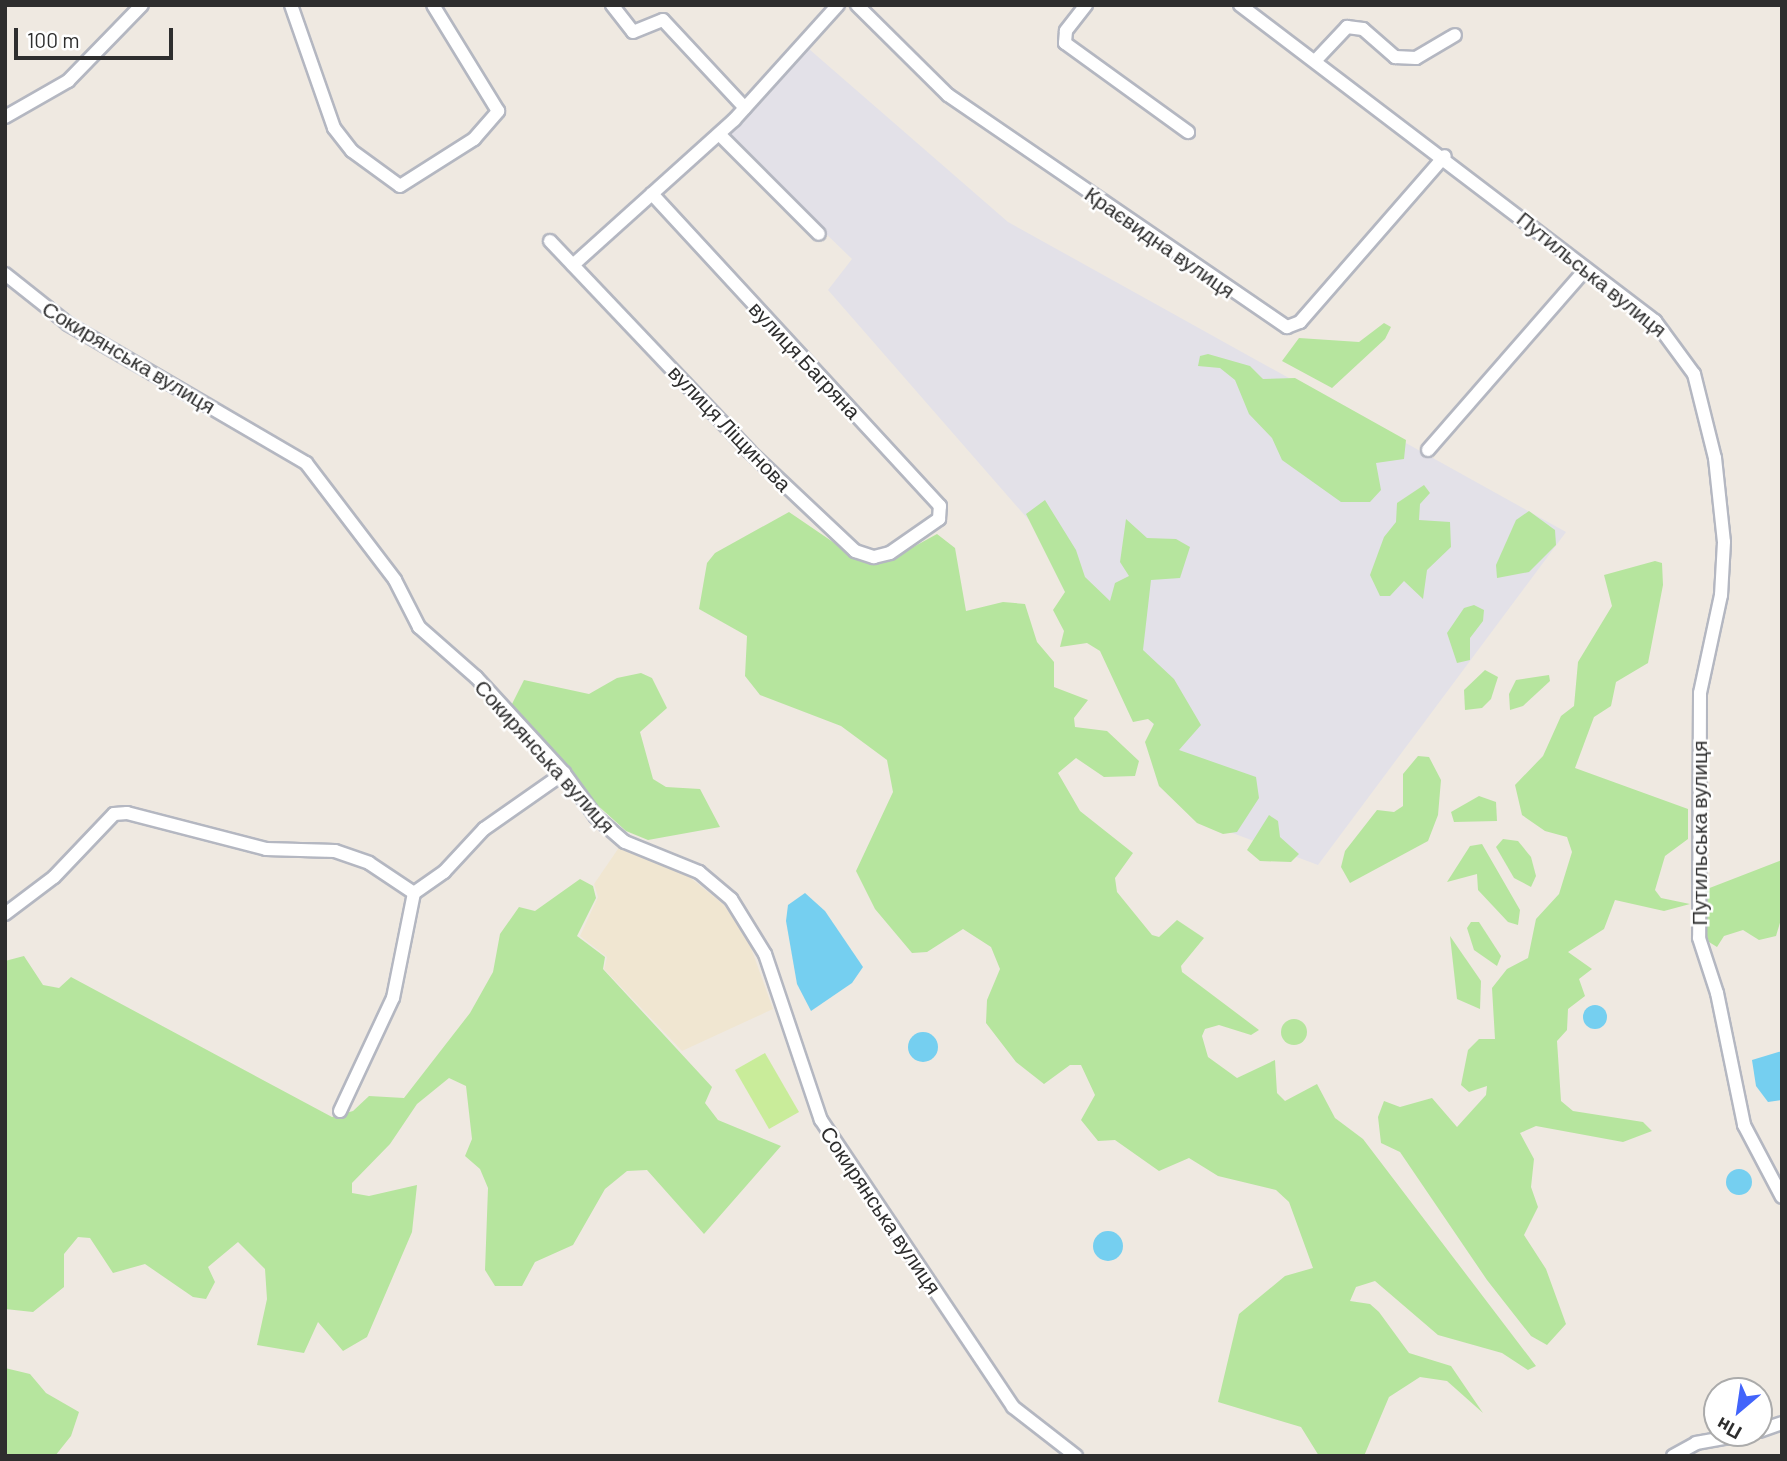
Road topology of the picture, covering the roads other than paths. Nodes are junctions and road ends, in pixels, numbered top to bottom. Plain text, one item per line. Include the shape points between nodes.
1 (142, 5) edge
2 (291, 5) edge
3 (433, 5) edge
4 (611, 5) edge
5 (838, 5) edge
6 (857, 5) edge
7 (1086, 5) edge
8 (1240, 5) edge
9 (1455, 35) dead end
10 (1315, 61) junction
11 (745, 108) junction
12 (5, 117) edge
13 (1188, 132) dead end
14 (719, 134) junction
15 (1444, 156) junction
16 (652, 194) junction
17 (819, 234) dead end
18 (550, 241) dead end
19 (573, 265) junction
20 (1586, 268) junction
21 (7, 282) edge
22 (1427, 450) dead end
23 (929, 527) joint
24 (564, 773) junction
25 (414, 893) junction
26 (5, 914) edge
27 (340, 1111) dead end
28 (1782, 1198) edge
29 (1703, 1442) edge
30 (1076, 1456) edge
31 (1673, 1456) edge

1 - 12 street via 68,81
2 - 3 street via 334,128 378,174 400,186 474,139 498,111
4 - 11 street via 633,32 663,20
5 - 11 street
6 - 15 street, Краєвидна вулиця via 948,95 1287,327 1300,322
7 - 13 street via 1066,31 1065,43
8 - 10 street, Путильська вулиця
9 - 10 street via 1416,58 1395,57 1363,29 1347,27
10 - 15 street, Путильська вулиця
11 - 14 street
14 - 16 street
14 - 17 street
15 - 20 street, Путильська вулиця
16 - 19 street
16 - 23 street, вулиця Багряна via 940,506 942,517
18 - 19 street, вулиця Ліщинова
19 - 23 street, вулиця Ліщинова via 748,450 855,551 874,557 890,553
20 - 22 street
20 - 28 street, Путильська вулиця via 1674,341 1694,374 1710,432 1724,541 1721,595 1700,693 1699,938 1717,993 1741,1117
21 - 24 street, Сокирянська вулиця via 68,324 306,463 395,580 419,627 476,677
24 - 25 street via 484,829 444,872
24 - 30 street, Сокирянська вулиця via 617,836 699,872 745,917 765,954 821,1120 1013,1407
25 - 26 street via 369,863 335,851 266,849 127,813 114,814 54,877
25 - 27 street via 393,998
29 - 31 street

